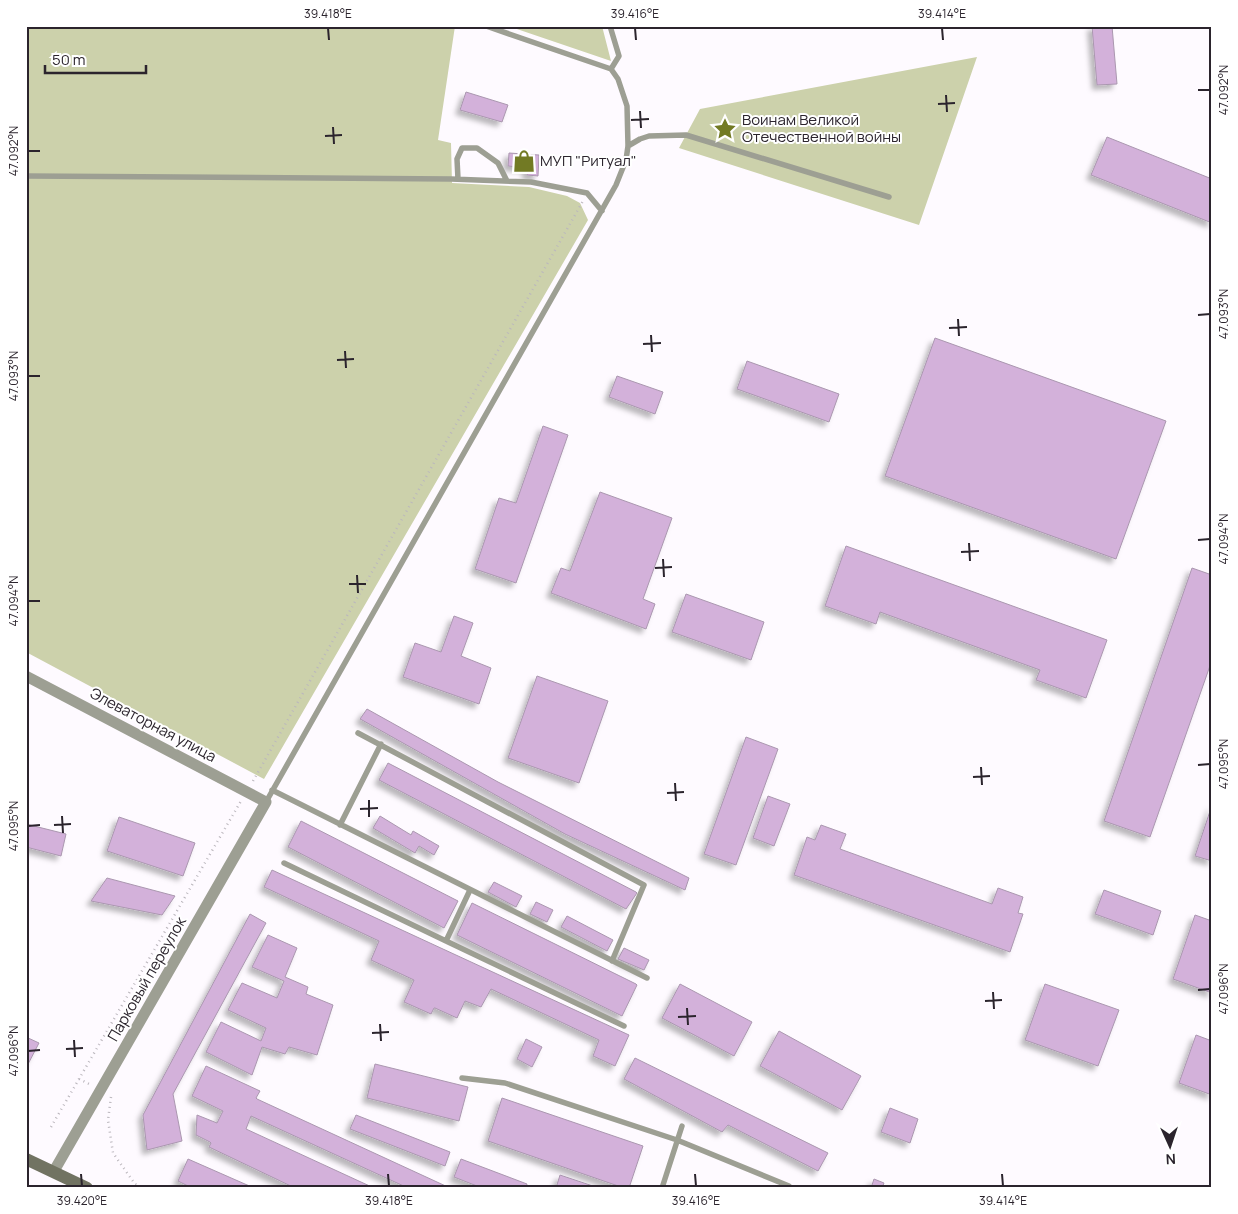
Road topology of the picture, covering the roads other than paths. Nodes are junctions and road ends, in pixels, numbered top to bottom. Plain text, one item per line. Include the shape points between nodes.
1 (486, 26) edge
2 (610, 26) edge
3 (610, 69) junction
4 (628, 146) junction
5 (26, 176) edge
6 (458, 179) junction
7 (507, 181) junction
8 (889, 197) dead end
9 (602, 211) junction
10 (26, 676) edge
11 (358, 732) dead end
12 (381, 744) junction
13 (272, 790) junction
14 (266, 802) junction
15 (340, 825) junction
16 (284, 863) dead end
17 (470, 890) junction
18 (446, 941) junction
19 (612, 961) junction
20 (647, 978) dead end
21 (624, 1026) dead end
22 (462, 1078) dead end
23 (682, 1126) dead end
24 (677, 1140) junction
25 (26, 1159) edge
26 (54, 1172) junction
27 (789, 1186) dead end
28 (87, 1188) edge
29 (662, 1188) edge

1 - 3 lane
2 - 3 lane via 619,56
3 - 4 lane via 618,79 627,106
4 - 8 lane via 649,136 686,135
4 - 9 lane via 626,160
5 - 6 lane
6 - 7 lane
6 - 7 lane via 457,159 462,148 477,148 498,163
7 - 9 lane via 531,182 587,194
9 - 13 lane
10 - 14 street, Элеваторная улица
11 - 12 lane
12 - 15 lane
12 - 19 lane via 644,885
13 - 14 lane
13 - 15 lane
14 - 26 street, Парковый переулок
15 - 17 lane
16 - 18 lane
17 - 18 lane
17 - 19 lane
18 - 21 lane
19 - 20 lane
22 - 24 lane via 505,1083
23 - 24 lane
24 - 27 lane
24 - 29 lane
25 - 26 main road
26 - 28 main road

